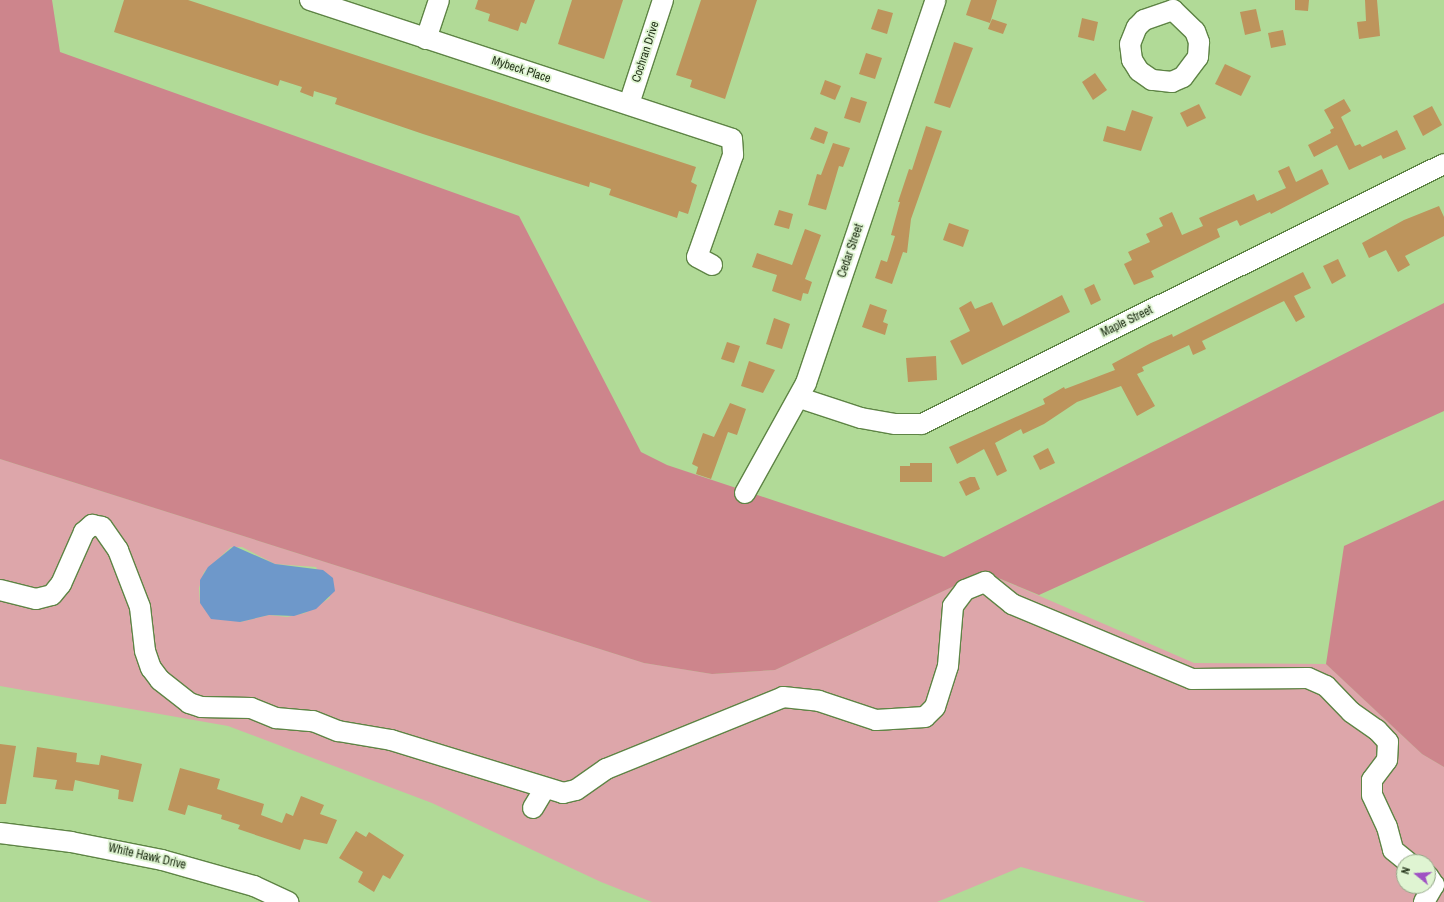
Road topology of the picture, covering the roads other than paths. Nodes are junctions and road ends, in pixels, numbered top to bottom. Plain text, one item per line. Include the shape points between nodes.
1 (310, 0) edge
2 (439, 0) edge
3 (663, 0) edge
4 (936, 0) edge
5 (426, 39) junction
6 (629, 104) junction
7 (1444, 164) edge
8 (712, 265) dead end
9 (800, 398) junction
10 (745, 493) dead end
11 (0, 590) edge
12 (545, 788) junction
13 (533, 808) dead end
14 (0, 833) edge
15 (1398, 854) edge
16 (289, 902) edge

1 - 5 street, Mybeck Place
2 - 5 street
3 - 6 street, Cochran Drive
4 - 9 street, Cedar Street
5 - 6 street, Mybeck Place
6 - 8 street, Mybeck Place via 732,139 733,155 697,257
7 - 9 street, Maple Street via 922,424 896,424 861,418
9 - 10 street, Cedar Street
11 - 12 street via 36,599 52,595 61,584 84,532 92,525 102,527 118,550 140,607 145,651 151,668 160,680 189,703 201,708 244,707 276,718 313,722 485,767
12 - 13 street
12 - 15 street via 569,793 606,769 783,697 819,701 876,720 925,717 935,707 948,666 953,606 965,590 985,582 1012,604 1192,679 1308,678 1326,686 1351,712 1378,730 1388,742 1387,760 1372,780 1372,795 1387,827 1393,850
14 - 16 street, White Hawk Drive via 84,844 162,860 254,886

